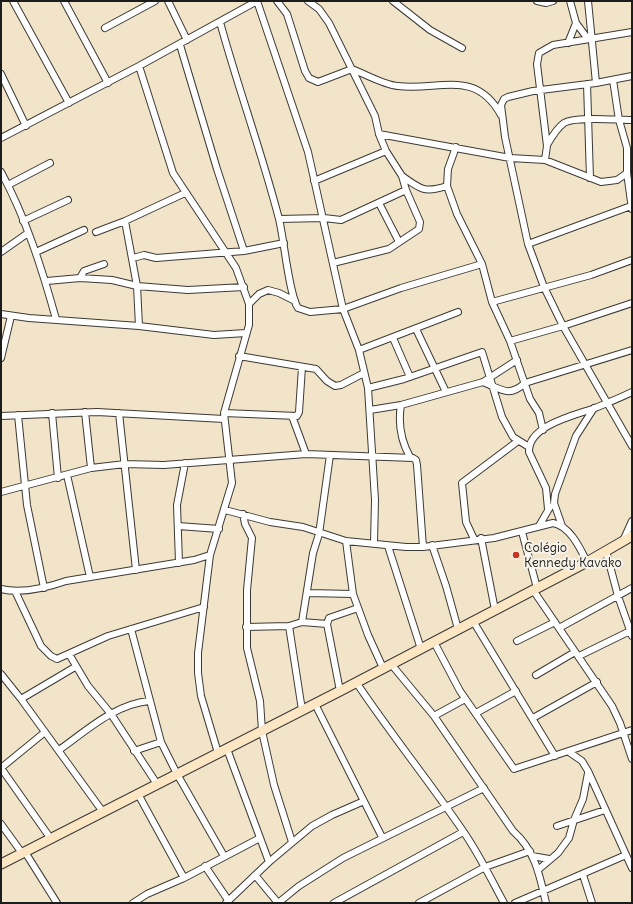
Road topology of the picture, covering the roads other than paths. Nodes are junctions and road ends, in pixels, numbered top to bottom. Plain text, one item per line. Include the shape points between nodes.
1 (13, 1) edge
2 (64, 1) edge
3 (155, 1) edge
4 (168, 1) edge
5 (257, 1) edge
6 (277, 1) edge
7 (308, 1) edge
8 (393, 1) edge
9 (537, 1) edge
10 (553, 1) edge
11 (570, 1) edge
12 (588, 1) edge
13 (220, 22) junction
14 (576, 23) junction
15 (105, 28) dead end
16 (632, 32) edge
17 (590, 39) junction
18 (187, 40) junction
19 (568, 42) junction
20 (180, 44) junction
21 (462, 48) dead end
22 (139, 66) junction
23 (352, 69) junction
24 (1, 74) edge
25 (632, 76) edge
26 (613, 80) junction
27 (108, 83) junction
28 (596, 83) junction
29 (587, 84) junction
30 (540, 90) junction
31 (69, 103) junction
32 (501, 117) junction
33 (588, 119) junction
34 (619, 120) junction
35 (632, 120) edge
36 (26, 126) junction
37 (379, 134) junction
38 (1, 138) edge
39 (547, 146) junction
40 (456, 147) junction
41 (386, 151) junction
42 (510, 158) junction
43 (545, 160) junction
44 (50, 163) dead end
45 (1, 172) edge
46 (627, 173) junction
47 (402, 176) junction
48 (590, 178) junction
49 (617, 180) junction
50 (314, 181) junction
51 (8, 185) junction
52 (628, 185) junction
53 (447, 186) junction
54 (406, 190) junction
55 (185, 193) junction
56 (631, 194) edge
57 (68, 200) dead end
58 (379, 203) junction
59 (632, 208) edge
60 (324, 218) junction
61 (279, 219) junction
62 (23, 221) junction
63 (126, 221) junction
64 (84, 230) dead end
65 (96, 232) dead end
66 (28, 233) junction
67 (400, 242) junction
68 (284, 243) junction
69 (528, 244) junction
70 (244, 251) junction
71 (1, 252) edge
72 (36, 252) junction
73 (225, 252) junction
74 (133, 258) junction
75 (632, 260) edge
76 (333, 263) junction
77 (104, 264) dead end
78 (482, 264) junction
79 (80, 278) junction
80 (47, 281) junction
81 (137, 286) junction
82 (244, 287) junction
83 (544, 287) junction
84 (295, 301) junction
85 (492, 302) junction
86 (632, 303) edge
87 (249, 304) junction
88 (343, 309) junction
89 (458, 312) dead end
90 (1, 314) edge
91 (11, 316) junction
92 (56, 319) junction
93 (139, 326) junction
94 (564, 326) junction
95 (416, 329) junction
96 (246, 333) junction
97 (393, 338) junction
98 (510, 341) junction
99 (359, 350) junction
100 (632, 350) edge
101 (239, 356) junction
102 (1, 358) edge
103 (517, 360) junction
104 (585, 364) junction
105 (302, 367) junction
106 (434, 368) junction
107 (364, 374) junction
108 (410, 377) junction
109 (490, 378) junction
110 (483, 382) junction
111 (525, 383) junction
112 (492, 385) junction
113 (368, 388) junction
114 (446, 392) junction
115 (632, 392) edge
116 (607, 403) junction
117 (401, 405) junction
118 (594, 408) junction
119 (370, 410) junction
120 (85, 412) junction
121 (52, 413) junction
122 (119, 413) junction
123 (18, 415) junction
124 (1, 416) edge
125 (224, 416) junction
126 (292, 416) junction
127 (542, 430) junction
128 (515, 439) junction
129 (632, 446) edge
130 (529, 447) junction
131 (306, 454) junction
132 (330, 455) junction
133 (371, 456) junction
134 (410, 457) junction
135 (228, 460) junction
136 (185, 463) junction
137 (125, 464) junction
138 (91, 468) junction
139 (67, 475) junction
140 (58, 478) junction
141 (25, 486) junction
142 (1, 492) edge
143 (554, 503) junction
144 (548, 509) junction
145 (225, 510) junction
146 (242, 514) junction
147 (632, 521) edge
148 (178, 526) junction
149 (539, 526) junction
150 (562, 526) junction
151 (219, 529) junction
152 (522, 532) junction
153 (319, 534) junction
154 (632, 536) edge
155 (481, 538) junction
156 (474, 539) junction
157 (346, 541) junction
158 (623, 541) junction
159 (374, 543) junction
160 (388, 546) junction
161 (432, 546) junction
162 (423, 547) junction
163 (606, 551) junction
164 (210, 556) junction
165 (587, 562) junction
166 (179, 563) junction
167 (136, 570) junction
168 (90, 577) junction
169 (44, 588) junction
170 (632, 588) edge
171 (1, 589) edge
172 (535, 589) junction
173 (15, 591) junction
174 (308, 592) junction
175 (353, 594) junction
176 (618, 596) junction
177 (204, 607) junction
178 (358, 608) junction
179 (495, 610) junction
180 (473, 621) junction
181 (302, 622) junction
182 (555, 622) junction
183 (327, 624) junction
184 (289, 626) junction
185 (246, 627) junction
186 (559, 628) junction
187 (131, 629) junction
188 (458, 629) junction
189 (631, 634) edge
190 (517, 641) dead end
191 (434, 642) junction
192 (421, 649) junction
193 (69, 654) junction
194 (577, 654) junction
195 (387, 666) junction
196 (75, 667) junction
197 (1, 674) edge
198 (536, 675) dead end
199 (356, 682) junction
200 (597, 682) junction
201 (340, 691) junction
202 (516, 691) junction
203 (465, 698) junction
204 (21, 699) junction
205 (149, 701) junction
206 (315, 704) junction
207 (302, 710) junction
208 (476, 713) junction
209 (111, 714) junction
210 (434, 716) junction
211 (533, 718) junction
212 (262, 730) junction
213 (632, 730) edge
214 (45, 732) junction
215 (623, 734) junction
216 (161, 742) junction
217 (584, 747) junction
218 (59, 750) junction
219 (134, 751) junction
220 (223, 751) junction
221 (569, 752) junction
222 (555, 756) junction
223 (632, 759) edge
224 (582, 761) junction
225 (1, 768) edge
226 (588, 771) junction
227 (177, 774) junction
228 (157, 784) junction
229 (484, 788) junction
230 (138, 794) junction
231 (364, 801) junction
232 (446, 808) junction
233 (605, 810) junction
234 (103, 812) junction
235 (574, 820) junction
236 (1, 824) edge
237 (557, 826) dead end
238 (463, 832) junction
239 (382, 837) junction
240 (260, 838) junction
241 (51, 839) junction
242 (292, 842) junction
243 (23, 853) junction
244 (531, 854) junction
245 (626, 855) junction
246 (224, 856) junction
247 (549, 859) junction
248 (269, 862) junction
249 (1, 864) edge
250 (205, 866) junction
251 (485, 867) junction
252 (632, 868) edge
253 (539, 869) junction
254 (583, 874) junction
255 (255, 875) junction
256 (184, 878) junction
257 (543, 890) junction
258 (136, 902) edge
259 (227, 902) edge
260 (57, 903) edge
261 (278, 903) edge
262 (334, 903) edge
263 (419, 903) edge
264 (504, 903) edge
265 (515, 903) edge
266 (546, 903) edge
267 (592, 903) edge

1 - 31 street
2 - 27 street
3 - 15 street
4 - 18 street
5 - 13 street
5 - 50 street via 308,152
6 - 23 street via 288,14 309,78 318,82
7 - 23 street via 324,15
8 - 21 street via 424,26
9 - 10 street
11 - 14 street
12 - 17 street
13 - 18 street
13 - 61 street
14 - 17 street
14 - 19 street
16 - 17 street
17 - 19 street
17 - 28 street
18 - 20 street
19 - 30 street via 539,53 537,57
20 - 22 street
20 - 70 street
22 - 27 street
22 - 55 street via 173,173
23 - 32 street via 397,86 470,86 494,104
23 - 37 street via 375,116
24 - 36 street
25 - 26 street
26 - 28 street
26 - 34 street
27 - 31 street
28 - 29 street
29 - 30 street
29 - 33 street
30 - 32 street via 504,99 501,103
30 - 39 street
31 - 36 street
32 - 42 street
33 - 34 street
33 - 39 street via 564,123
33 - 48 street
34 - 35 street
34 - 46 street via 627,148
36 - 38 street
37 - 40 street
37 - 41 street
39 - 43 street
40 - 42 street
40 - 53 street via 448,169
41 - 47 street
41 - 50 street
42 - 43 street
42 - 69 street
43 - 48 street
44 - 51 street
45 - 51 street
46 - 49 street
46 - 52 street
47 - 53 street via 425,190 431,191
47 - 54 street
48 - 49 street via 601,182
49 - 52 street
50 - 60 street
51 - 62 street
52 - 56 street
53 - 78 street via 457,214
54 - 58 street
54 - 67 street via 421,226
55 - 63 street
55 - 73 street
56 - 59 street
57 - 62 street
58 - 60 street via 341,220
58 - 67 street
59 - 69 street
60 - 61 street
60 - 76 street
61 - 68 street
62 - 66 street
63 - 65 street
63 - 74 street
64 - 72 street
66 - 71 street
66 - 72 street
67 - 76 street via 377,253
68 - 70 street
68 - 84 street
69 - 83 street
70 - 73 street
72 - 80 street
73 - 74 street
73 - 82 street via 236,268
74 - 81 street
75 - 83 street via 591,275
76 - 88 street
77 - 79 street via 84,271
78 - 85 street
78 - 88 street via 401,288
79 - 80 street
79 - 81 street via 112,280
80 - 92 street
81 - 82 street via 188,290
81 - 93 street
82 - 87 street
83 - 85 street
83 - 94 street
84 - 87 street via 268,290 259,294
84 - 88 street via 298,308 310,312
85 - 98 street
86 - 94 street
87 - 96 street via 249,325
88 - 99 street
89 - 95 street
90 - 91 street
91 - 92 street
91 - 102 street
92 - 93 street
93 - 96 street via 214,335
94 - 98 street
94 - 104 street
95 - 97 street
95 - 106 street
96 - 101 street
97 - 99 street
97 - 108 street
98 - 103 street
99 - 107 street
100 - 104 street
101 - 105 street
101 - 125 street
103 - 109 street
103 - 111 street
104 - 111 street
104 - 116 street
105 - 107 street via 316,369 335,386
105 - 126 street via 299,415
106 - 108 street
106 - 109 street via 482,352
106 - 114 street
107 - 113 street
108 - 113 street
109 - 110 street
109 - 112 street
110 - 112 street
110 - 114 street
111 - 112 street via 514,391 505,392
111 - 127 street via 530,399 539,413
112 - 128 street via 502,417
113 - 119 street
114 - 117 street
115 - 116 street
116 - 118 street
116 - 129 street
117 - 119 street
117 - 134 street via 400,425 405,448
118 - 127 street via 556,421
118 - 143 street via 576,436
119 - 133 street
120 - 121 street
120 - 122 street
120 - 138 street
121 - 123 street
121 - 140 street
122 - 125 street
122 - 137 street
123 - 124 street
123 - 141 street
125 - 126 street
125 - 135 street
126 - 131 street
127 - 130 street
128 - 130 street
128 - 156 street via 504,453 462,483 466,522
130 - 144 street via 546,488
131 - 132 street
131 - 135 street
132 - 133 street
132 - 153 street
133 - 134 street
133 - 159 street via 375,500
134 - 162 street via 416,460 417,465
135 - 136 street
135 - 145 street via 232,483
136 - 137 street
136 - 148 street via 177,505
137 - 138 street
137 - 167 street
138 - 139 street
139 - 140 street
139 - 168 street
140 - 141 street
141 - 142 street
141 - 169 street via 26,505
143 - 144 street
143 - 150 street
144 - 149 street
145 - 146 street
145 - 151 street
146 - 153 street via 303,527
146 - 185 street via 252,538
147 - 158 street
148 - 151 street
148 - 166 street
149 - 150 street via 553,523
149 - 152 street
150 - 165 street via 576,542
151 - 164 street
152 - 155 street
152 - 172 street
153 - 157 street
153 - 174 street via 313,553
154 - 158 street
155 - 156 street
155 - 179 street
156 - 161 street
157 - 159 street
157 - 175 street
158 - 163 street
159 - 160 street
160 - 162 street
160 - 192 street
161 - 162 street
161 - 188 street
163 - 165 street
163 - 176 street
164 - 166 street
164 - 177 street
165 - 172 street
166 - 167 street
167 - 168 street
168 - 169 street
169 - 173 street
170 - 176 street
171 - 173 street
172 - 179 street
172 - 182 street
173 - 193 street via 44,649 57,659
174 - 175 street
174 - 181 street
175 - 178 street
176 - 186 street
176 - 189 street
177 - 187 street
177 - 220 street via 198,653 199,682
178 - 183 street via 330,618
178 - 195 street
179 - 180 street
180 - 188 street
180 - 202 street
181 - 183 street
181 - 184 street
182 - 186 street
182 - 190 street
183 - 201 street
184 - 185 street
184 - 207 street
185 - 212 street via 247,648 260,701
186 - 194 street
187 - 193 street via 90,643
187 - 205 street
188 - 191 street
189 - 194 street
191 - 192 street
191 - 203 street
192 - 195 street
193 - 196 street
194 - 198 street
194 - 200 street
195 - 199 street
195 - 210 street
196 - 204 street
196 - 209 street
197 - 204 street
199 - 201 street
199 - 232 street
200 - 211 street
200 - 215 street via 617,716
201 - 206 street
202 - 208 street
202 - 211 street
203 - 208 street
203 - 210 street
204 - 214 street
205 - 209 street
205 - 216 street
206 - 207 street
206 - 231 street
207 - 212 street
208 - 222 street via 514,769
209 - 218 street
209 - 219 street
210 - 229 street
211 - 222 street
212 - 220 street
212 - 242 street via 274,785
213 - 215 street
214 - 218 street
214 - 225 street
215 - 217 street
215 - 223 street
216 - 219 street
216 - 227 street
217 - 221 street
217 - 224 street
218 - 234 street
219 - 228 street
220 - 227 street
220 - 240 street
221 - 222 street
221 - 224 street
224 - 226 street
225 - 241 street
226 - 233 street
226 - 235 street via 583,799
227 - 228 street
227 - 246 street
228 - 230 street
229 - 232 street
229 - 244 street
230 - 234 street
230 - 256 street
231 - 239 street
231 - 242 street via 325,818
232 - 238 street
232 - 239 street
233 - 235 street
233 - 245 street
234 - 241 street
235 - 237 street
235 - 247 street via 563,848
236 - 243 street
238 - 251 street
238 - 262 street
239 - 261 street via 323,869
240 - 246 street
240 - 248 street
241 - 243 street
242 - 248 street
243 - 249 street
243 - 260 street
244 - 247 street
244 - 251 street
244 - 253 street
245 - 252 street
245 - 254 street
246 - 250 street
247 - 253 street
248 - 255 street
250 - 256 street
250 - 259 street
251 - 263 street
251 - 264 street
253 - 257 street
254 - 257 street
254 - 267 street
255 - 259 street
255 - 261 street
256 - 258 street
257 - 265 street
257 - 266 street

